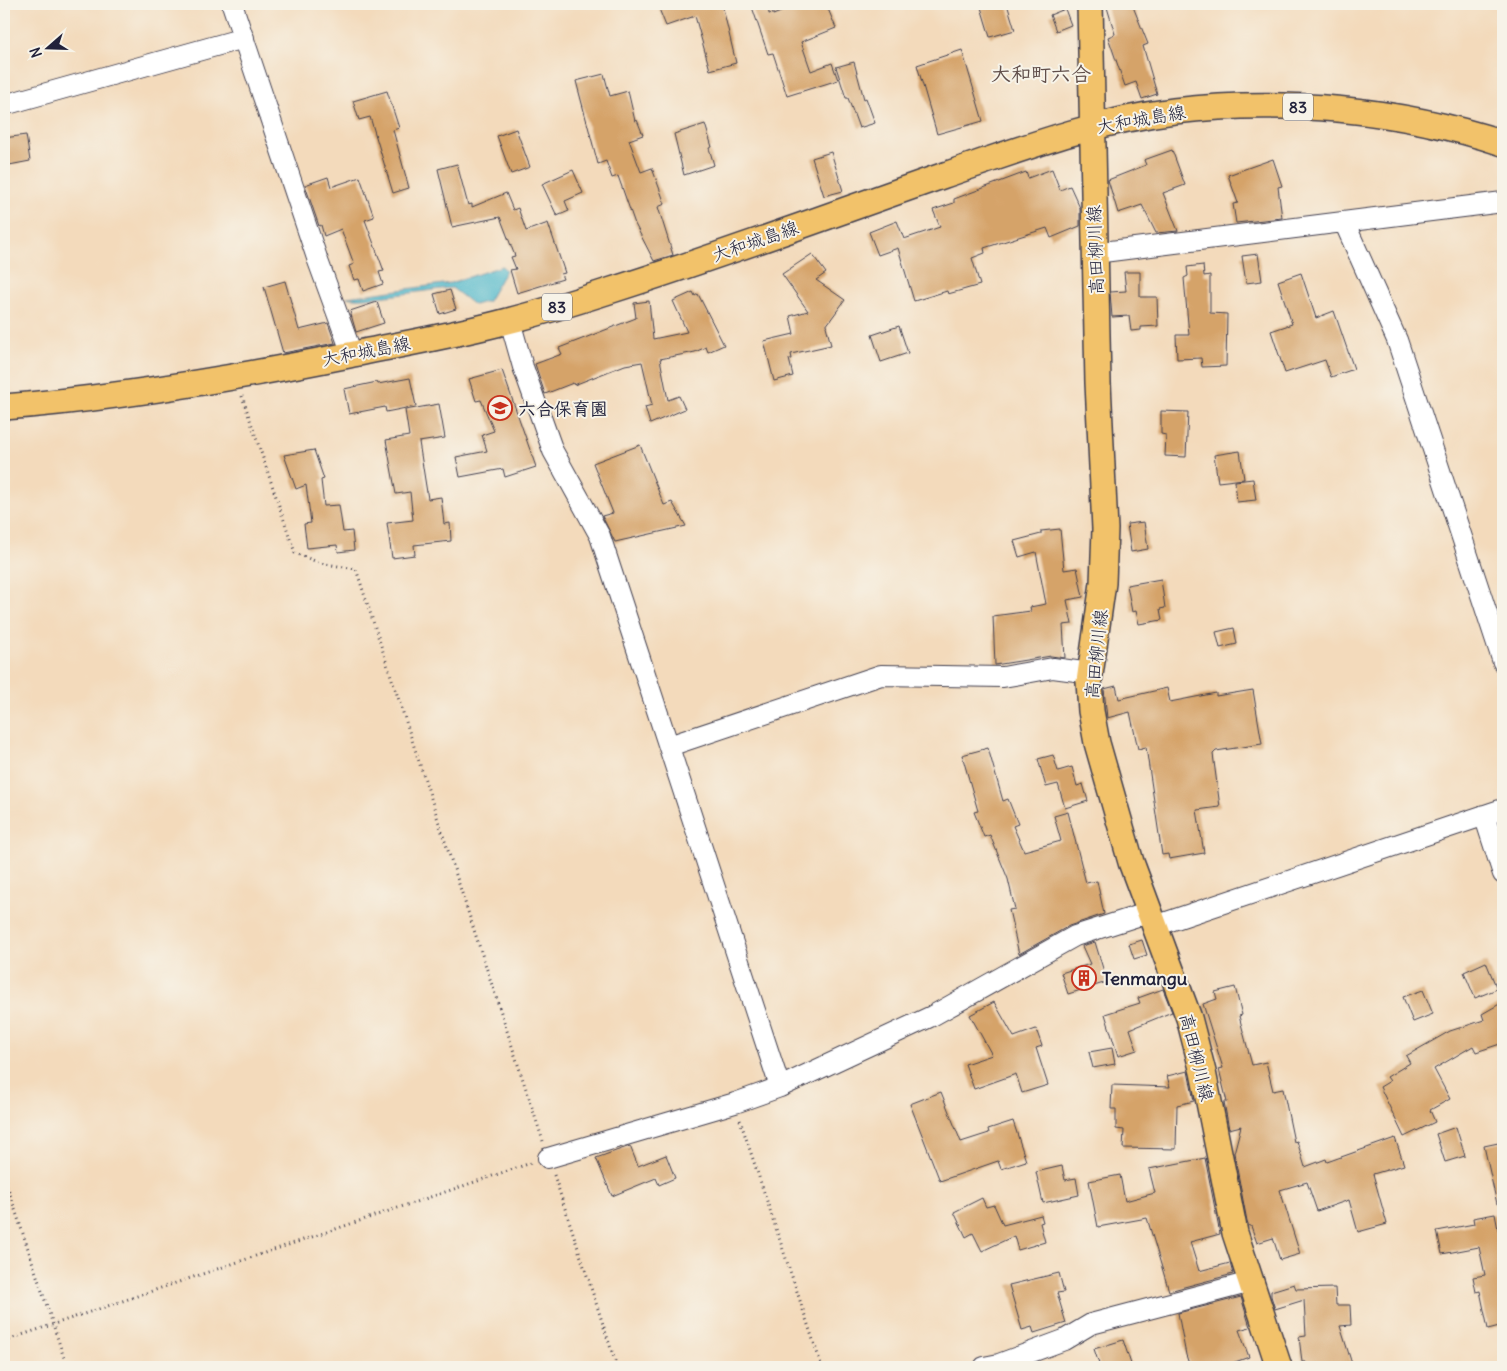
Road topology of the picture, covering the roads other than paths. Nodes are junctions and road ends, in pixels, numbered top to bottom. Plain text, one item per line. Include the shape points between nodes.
1 (232, 4) edge
2 (1090, 4) edge
3 (244, 38) junction
4 (4, 105) edge
5 (1091, 127) junction
6 (1503, 143) edge
7 (1503, 202) edge
8 (1345, 224) junction
9 (1095, 253) junction
10 (510, 321) junction
11 (352, 354) junction
12 (4, 407) edge
13 (1503, 662) edge
14 (1091, 673) junction
15 (669, 746) junction
16 (1503, 809) edge
17 (1484, 815) junction
18 (1503, 874) edge
19 (1152, 919) junction
20 (780, 1087) junction
21 (548, 1158) road end
22 (1251, 1282) junction
23 (984, 1367) edge
24 (1279, 1367) edge

1 - 3 street
2 - 5 main road, 高田柳川線
3 - 4 street
3 - 11 street
5 - 6 main road, 大和城島線 / 83 via 1172,111 1244,106 1295,107 1372,113
5 - 9 main road, 高田柳川線
5 - 10 main road, 大和城島線 / 83 via 615,290
7 - 8 street
8 - 9 street
8 - 13 street via 1397,340
9 - 14 main road, 高田柳川線 via 1105,529 1103,583
10 - 11 main road, 大和城島線 / 83
10 - 15 street via 553,451 600,536
11 - 12 main road, 大和城島線 / 83 via 79,400
14 - 15 street via 1052,668 1003,677 881,675
14 - 19 main road, 高田柳川線 via 1091,711 1097,742 1131,862
15 - 20 street
16 - 17 street
17 - 18 street
17 - 19 street
19 - 20 street via 1075,936 932,1016
19 - 22 main road, 高田柳川線 via 1194,1036 1235,1233
20 - 21 street
22 - 23 street via 1091,1324 1064,1340
22 - 24 main road, 高田柳川線

